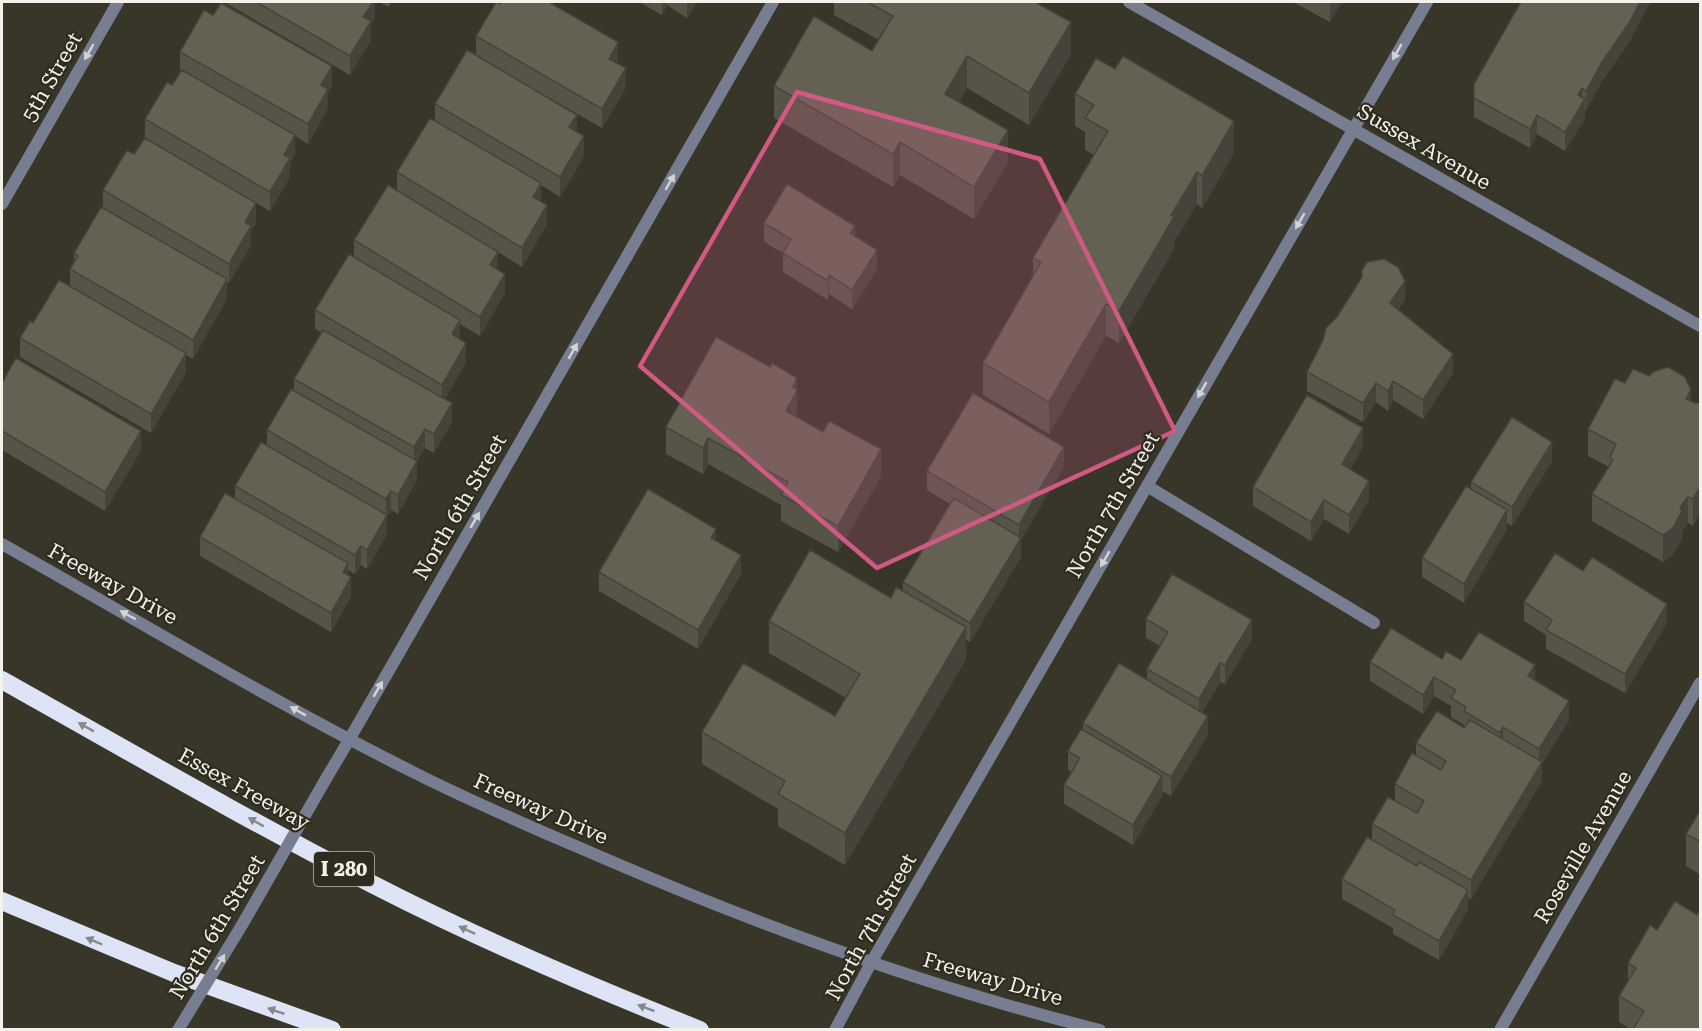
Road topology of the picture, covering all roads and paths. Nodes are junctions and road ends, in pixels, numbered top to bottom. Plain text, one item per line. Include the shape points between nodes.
1 (118, 2) edge
2 (773, 2) edge
3 (1128, 2) edge
4 (1427, 2) edge
5 (1352, 129) junction
6 (2, 204) edge
7 (1701, 326) edge
8 (1147, 486) junction
9 (2, 544) edge
10 (1374, 623) dead end
11 (2, 680) edge
12 (1701, 683) edge
13 (349, 740) junction
14 (2, 901) edge
15 (871, 963) junction
16 (178, 1029) edge
17 (332, 1029) edge
18 (700, 1029) edge
19 (835, 1029) edge
20 (1100, 1029) edge
21 (1500, 1029) edge

1 -> 6 street, 5th Street
13 -> 2 street, North 6th Street
3 - 5 street, Sussex Avenue
4 -> 5 street, North 7th Street
5 - 7 street, Sussex Avenue
5 -> 8 street, North 7th Street
8 - 10 street
8 -> 15 street, North 7th Street
13 -> 9 street, Freeway Drive
18 -> 11 highway, Essex Freeway / I 280 via 541,964 374,885
12 - 21 street, Roseville Avenue
13 - 15 street, Freeway Drive via 584,850 721,908
16 -> 13 street, North 6th Street, bridge
17 -> 14 highway via 174,973
15 - 19 street, North 7th Street
15 - 20 street, Freeway Drive

